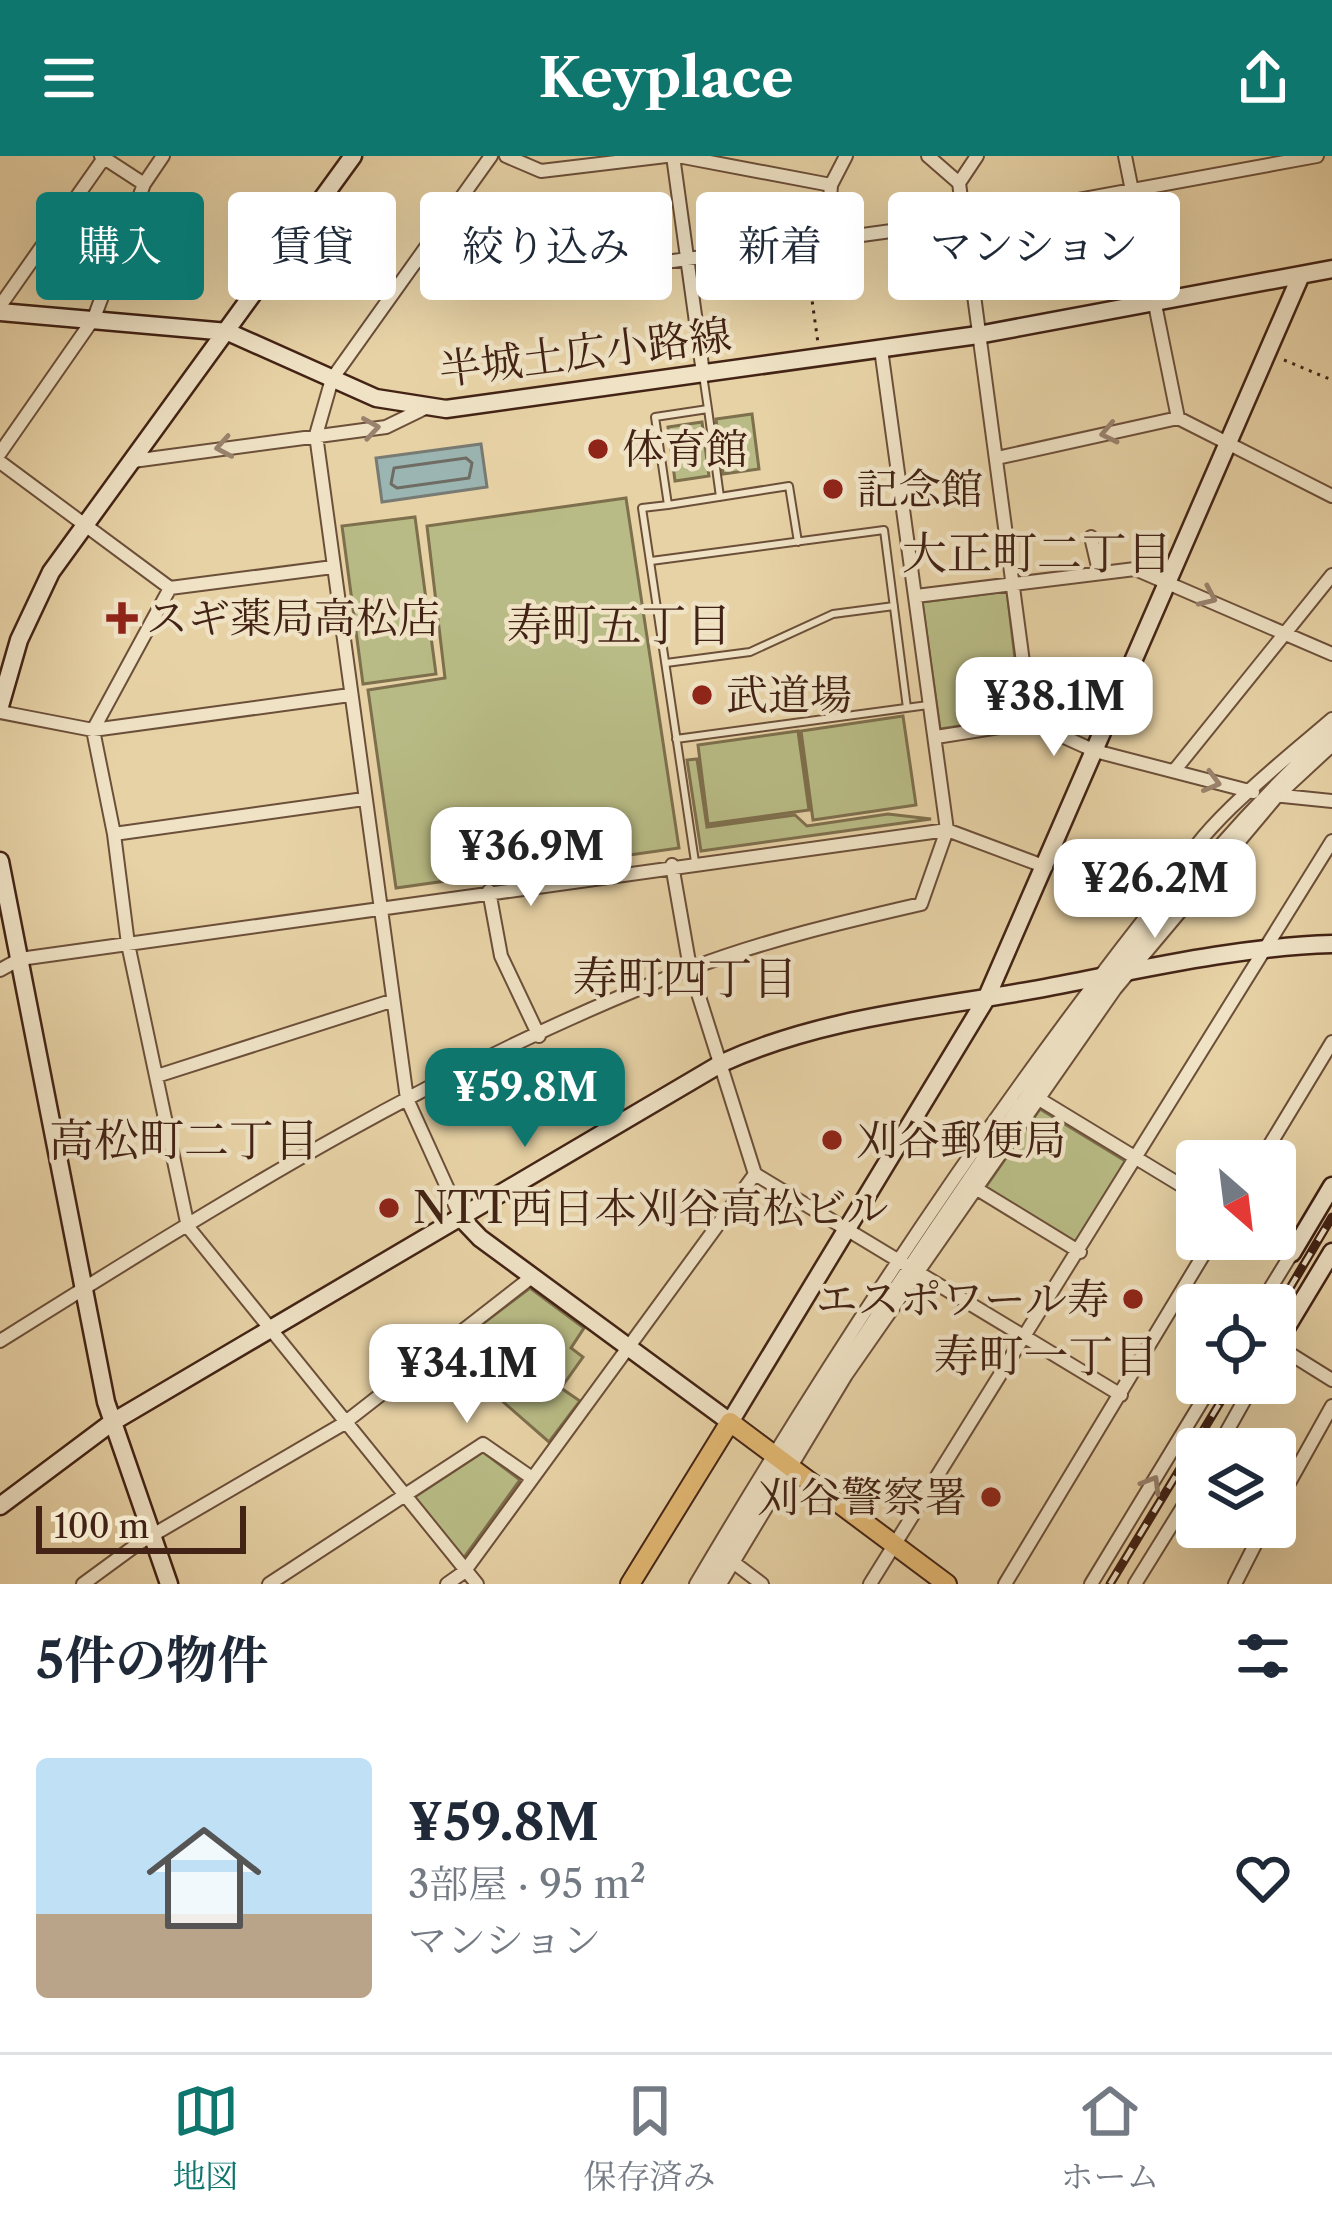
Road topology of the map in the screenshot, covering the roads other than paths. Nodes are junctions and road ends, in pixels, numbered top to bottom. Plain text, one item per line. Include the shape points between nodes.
1 (164, 156) edge
2 (353, 156) edge
3 (491, 156) edge
4 (506, 156) edge
5 (672, 156) edge
6 (847, 156) edge
7 (928, 156) edge
8 (977, 156) edge
9 (1125, 156) edge
10 (1317, 156) edge
11 (102, 157) edge
12 (1249, 162) edge
13 (958, 183) junction
14 (144, 184) junction
15 (831, 185) junction
16 (830, 192) edge
17 (959, 192) edge
18 (1131, 192) edge
19 (1138, 192) edge
20 (419, 260) junction
21 (696, 260) edge
22 (687, 261) junction
23 (1332, 269) edge
24 (1301, 275) junction
25 (974, 300) edge
26 (1153, 300) edge
27 (1154, 306) junction
28 (0, 309) edge
29 (94, 318) junction
30 (228, 332) junction
31 (978, 334) junction
32 (881, 349) junction
33 (703, 373) junction
34 (332, 379) junction
35 (423, 409) junction
36 (708, 410) junction
37 (1178, 418) junction
38 (316, 434) junction
39 (1231, 445) junction
40 (0, 458) edge
41 (997, 458) junction
42 (133, 461) junction
43 (1332, 496) edge
44 (721, 497) junction
45 (668, 505) junction
46 (85, 524) junction
47 (1091, 537) dead end
48 (798, 542) junction
49 (651, 561) junction
50 (333, 567) junction
51 (1099, 572) junction
52 (1332, 575) edge
53 (1171, 581) junction
54 (1013, 583) junction
55 (170, 588) junction
56 (916, 596) junction
57 (894, 605) junction
58 (1286, 633) junction
59 (1332, 654) edge
60 (665, 663) junction
61 (350, 695) junction
62 (931, 704) junction
63 (907, 708) junction
64 (0, 709) edge
65 (1332, 719) edge
66 (1031, 722) junction
67 (93, 730) junction
68 (1332, 731) edge
69 (936, 737) junction
70 (676, 739) junction
71 (1332, 746) edge
72 (1095, 751) junction
73 (1174, 771) junction
74 (1264, 794) junction
75 (364, 799) junction
76 (1332, 801) edge
77 (947, 830) junction
78 (115, 834) junction
79 (1332, 841) edge
80 (0, 861) edge
81 (695, 862) junction
82 (672, 865) junction
83 (1046, 867) junction
84 (489, 891) junction
85 (377, 907) junction
86 (128, 944) junction
87 (1332, 944) edge
88 (1266, 951) junction
89 (20, 958) junction
90 (690, 968) junction
91 (0, 970) edge
92 (1112, 975) junction
93 (986, 999) junction
94 (391, 1001) junction
95 (539, 1036) junction
96 (1332, 1042) edge
97 (722, 1063) junction
98 (157, 1076) junction
99 (406, 1099) junction
100 (1039, 1099) junction
101 (1273, 1140) edge
102 (1138, 1158) junction
103 (755, 1174) junction
104 (1176, 1182) edge
105 (1332, 1186) edge
106 (976, 1189) junction
107 (461, 1218) junction
108 (188, 1227) junction
109 (846, 1230) junction
110 (1296, 1246) edge
111 (1080, 1252) junction
112 (1332, 1252) edge
113 (1201, 1260) edge
114 (908, 1268) junction
115 (533, 1276) junction
116 (80, 1291) junction
117 (1296, 1312) edge
118 (267, 1329) junction
119 (1027, 1338) junction
120 (0, 1341) edge
121 (630, 1348) junction
122 (1296, 1358) edge
123 (1332, 1380) edge
124 (1121, 1395) junction
125 (1200, 1404) edge
126 (1332, 1406) edge
127 (730, 1422) junction
128 (111, 1423) junction
129 (343, 1424) junction
130 (782, 1459) junction
131 (1296, 1470) edge
132 (532, 1478) junction
133 (404, 1496) junction
134 (0, 1506) edge
135 (1176, 1527) edge
136 (152, 1535) junction
137 (895, 1548) junction
138 (1253, 1548) edge
139 (734, 1562) junction
140 (464, 1572) junction
141 (83, 1584) edge
142 (169, 1584) edge
143 (269, 1584) edge
144 (447, 1584) edge
145 (477, 1584) edge
146 (630, 1584) edge
147 (696, 1584) edge
148 (707, 1584) edge
149 (720, 1584) edge
150 (762, 1584) edge
151 (870, 1584) edge
152 (947, 1584) edge
153 (1004, 1584) edge
154 (1091, 1584) edge
155 (1135, 1584) edge
156 (1235, 1584) edge

1 - 14 street
2 - 30 street
3 - 20 street
4 - 5 street via 541,171
5 - 15 street
5 - 22 street
6 - 15 street
7 - 13 street
8 - 13 street
9 - 18 street
10 - 12 street
11 - 14 street
11 - 28 street
12 - 19 street
13 - 17 street
14 - 29 street
15 - 16 street
20 - 22 street via 474,278 526,281
20 - 34 street
21 - 22 street
22 - 33 street
23 - 24 street, 半城土広小路線
24 - 27 street, 半城土広小路線
24 - 39 street
25 - 31 street
26 - 27 street
27 - 31 street, 半城土広小路線
27 - 37 street
28 - 29 street, 半城土広小路線
29 - 30 street, 半城土広小路線
29 - 40 street
30 - 34 street, 半城土広小路線
30 - 42 street
31 - 32 street, 半城土広小路線
31 - 41 street
32 - 33 street, 半城土広小路線
32 - 56 street
33 - 35 street, 半城土広小路線
33 - 36 lane
34 - 35 street, 半城土広小路線
34 - 38 street
38 -> 35 street via 386,428
36 - 44 lane
36 - 45 lane via 656,417
37 - 39 street
37 -> 41 street
38 -> 42 street
38 - 50 street
39 - 43 street
39 - 53 street
40 - 46 street
41 - 54 street
42 - 46 street
44 - 45 lane
44 - 48 lane via 789,486
45 - 49 lane via 642,508
46 - 55 street
46 - 64 street via 35,606
47 - 51 street
48 - 49 lane
48 - 57 lane via 884,530
49 - 60 lane
50 - 55 street
50 - 61 street
51 - 53 street via 1135,568
51 - 54 street
52 - 58 street
53 -> 58 street
53 - 72 street
54 - 56 street
54 - 66 street
55 - 67 street
56 - 62 street
57 - 60 lane via 833,614 750,652
57 - 63 lane
58 - 59 street
58 - 73 street
60 - 70 lane
61 - 67 street
61 - 75 street
62 - 63 lane
62 - 69 street
63 - 70 lane
64 - 67 street
65 - 74 street
66 - 69 street
66 - 72 street
67 - 78 street
68 - 74 street
69 - 77 street
70 - 81 lane
71 - 74 street
72 - 73 street
72 - 83 street
73 -> 74 street
74 - 76 street
74 - 92 street
74 - 92 street via 1184,860
75 - 78 street
75 - 85 street
77 - 81 street
77 - 83 street
77 - 90 street via 921,904
78 - 86 street
79 - 88 street
80 - 89 street
81 - 82 street
82 - 84 street
82 - 90 street
83 - 93 street
84 - 85 street
84 - 95 street via 501,956
85 - 86 street
85 - 94 street
86 - 89 street
86 - 98 street
87 - 88 street
88 - 92 street
88 - 102 street
89 - 91 street
89 - 116 street
90 - 95 street
90 - 97 street
92 - 93 street
92 - 100 street
92 - 114 street
93 - 97 street via 797,1033
93 - 109 street
94 - 98 street
94 - 99 street
95 - 99 street
96 - 101 street
97 - 103 street
97 - 107 street
98 - 108 street
99 - 107 street
99 - 108 street
100 - 102 street
100 - 106 street
102 - 104 street
102 - 111 street
103 - 109 street
103 - 121 street
105 - 110 street
106 - 111 street
106 - 114 street
107 - 115 street
107 - 118 street
108 - 116 street
108 - 118 street
109 - 114 street
109 - 127 street
111 - 119 street
112 - 117 street
113 - 124 street
114 - 119 street
114 - 130 street
115 - 121 street
115 - 129 street
116 - 120 street
116 - 128 street
118 - 128 street
118 - 129 street
119 - 124 street
119 - 137 street
121 - 127 street
121 - 132 street
122 - 123 street
124 - 153 street
154 -> 125 street
126 - 131 street
127 - 130 main road
127 - 146 main road
128 - 134 street
128 - 136 street
129 - 133 street
129 - 136 street
130 - 137 main road
130 - 139 street
130 - 147 street
130 - 148 street
132 - 133 street via 483,1444
132 - 140 street
133 - 140 street
133 - 143 street
135 - 155 street
136 - 141 street
136 - 142 street
137 - 151 street
137 - 152 main road
138 - 156 street
139 - 149 street
139 - 150 street
140 - 144 street
140 - 145 street

